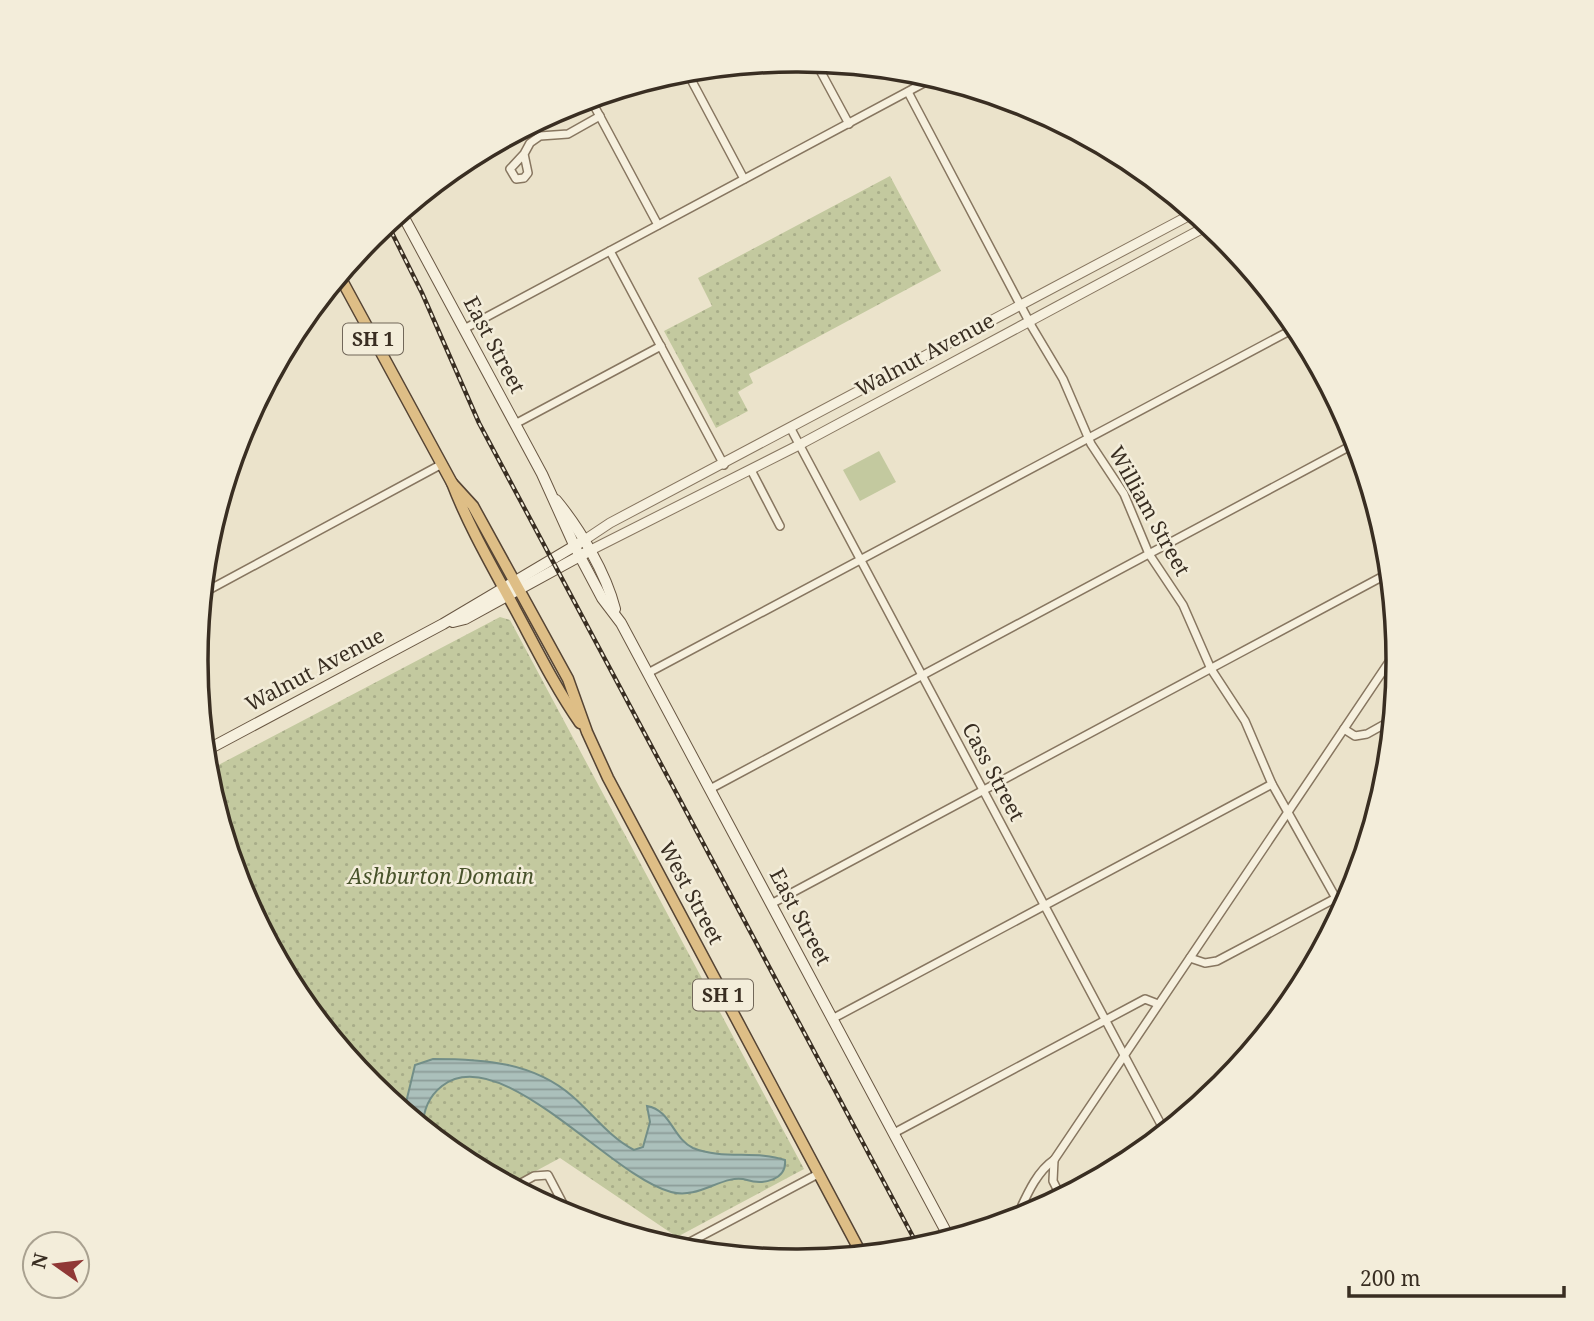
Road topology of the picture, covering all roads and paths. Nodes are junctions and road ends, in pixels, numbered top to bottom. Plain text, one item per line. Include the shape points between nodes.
1 (821, 73) edge
2 (692, 81) edge
3 (920, 85) edge
4 (908, 92) junction
5 (595, 108) edge
6 (600, 116) junction
7 (849, 124) junction
8 (524, 154) dead end
9 (744, 179) junction
10 (1185, 218) edge
11 (406, 221) edge
12 (658, 225) junction
13 (1199, 231) edge
14 (610, 251) junction
15 (344, 284) edge
16 (1020, 304) junction
17 (1029, 321) junction
18 (464, 329) junction
19 (1287, 333) edge
20 (661, 346) junction
21 (515, 424) junction
22 (791, 429) junction
23 (1088, 438) junction
24 (799, 445) junction
25 (1346, 448) edge
26 (442, 464) junction
27 (724, 465) junction
28 (751, 470) junction
29 (452, 483) junction
30 (651, 501) junction
31 (660, 518) junction
32 (780, 526) dead end
33 (582, 549) junction
34 (1149, 554) junction
35 (860, 560) junction
36 (1380, 578) edge
37 (517, 584) junction
38 (213, 588) edge
39 (505, 591) junction
40 (1386, 667) edge
41 (1211, 669) junction
42 (648, 673) junction
43 (922, 675) junction
44 (1382, 726) edge
45 (1344, 729) junction
46 (587, 732) junction
47 (215, 746) edge
48 (1272, 784) junction
49 (710, 789) junction
50 (983, 791) junction
51 (1289, 811) junction
52 (1336, 898) joint
53 (771, 904) junction
54 (1045, 906) junction
55 (1189, 958) junction
56 (1158, 1004) junction
57 (832, 1019) junction
58 (1106, 1020) junction
59 (1124, 1055) junction
60 (1160, 1123) edge
61 (894, 1133) junction
62 (1054, 1160) junction
63 (818, 1174) junction
64 (1035, 1181) junction
65 (1052, 1181) junction
66 (524, 1182) edge
67 (1056, 1189) edge
68 (561, 1199) edge
69 (1024, 1203) edge
70 (945, 1230) edge
71 (694, 1240) edge
72 (857, 1246) edge

1 - 7 street
2 - 9 street
3 - 4 street
4 - 7 street
4 - 16 street, William Street
5 - 6 street
6 - 8 street via 568,134 540,136
6 - 12 street
7 - 9 street
9 - 12 street
10 - 16 street, Walnut Avenue
11 - 18 main road, East Street
12 - 14 street
13 - 17 street, Walnut Avenue
14 - 18 street
14 - 20 street
15 - 26 highway, West Street / SH 1
16 - 17 street, William Street
16 - 22 street, Walnut Avenue
17 - 23 street, William Street via 1063,379
17 - 24 street, Walnut Avenue
18 - 21 main road, East Street
19 - 23 street
20 - 21 street
20 - 27 street
21 - 33 main road, East Street
22 - 24 street, Cass Street
22 - 27 street, Walnut Avenue
23 - 34 street, William Street via 1124,494
23 - 35 street
24 - 28 street, Walnut Avenue
24 - 35 street, Cass Street
25 - 34 street
26 - 29 highway, West Street / SH 1
26 - 38 street
27 - 30 street, Walnut Avenue
28 - 31 street, Walnut Avenue
28 - 32 street
29 - 37 highway, West Street / SH 1 via 473,506
29 - 39 highway, West Street / SH 1
30 - 31 street
30 - 33 street, Walnut Avenue
31 - 33 street, Walnut Avenue
33 - 37 main road, Walnut Avenue
33 - 42 main road, East Street via 611,593 616,613
34 - 41 street, William Street via 1188,615
34 - 43 street
35 - 42 street
35 - 43 street, Cass Street
36 - 41 street
37 - 39 main road, Walnut Avenue
37 - 46 highway, West Street / SH 1 via 568,679
39 - 46 highway, West Street / SH 1 via 562,696
39 - 47 main road, Walnut Avenue
40 - 45 street
41 - 48 street, William Street via 1245,722
41 - 50 street
42 - 49 main road, East Street
43 - 49 street
43 - 50 street, Cass Street
44 - 45 street via 1355,736
45 - 51 street
46 - 63 highway, West Street / SH 1
48 - 51 street, William Street
48 - 54 street
49 - 53 main road, East Street
50 - 53 street
50 - 54 street, Cass Street
51 - 52 street, William Street
51 - 55 street
52 - 55 street via 1217,961
53 - 57 main road, East Street
54 - 57 street
54 - 58 street, Cass Street
55 - 56 street
56 - 58 street via 1145,999
56 - 59 street
57 - 61 main road, East Street
58 - 59 street, Cass Street
58 - 61 street
59 - 60 street, Cass Street
59 - 62 street
61 - 70 main road, East Street
62 - 64 street
62 - 65 street
63 - 71 street
63 - 72 highway, West Street / SH 1
64 - 65 street
64 - 69 street
65 - 67 street
66 - 68 street via 548,1175

